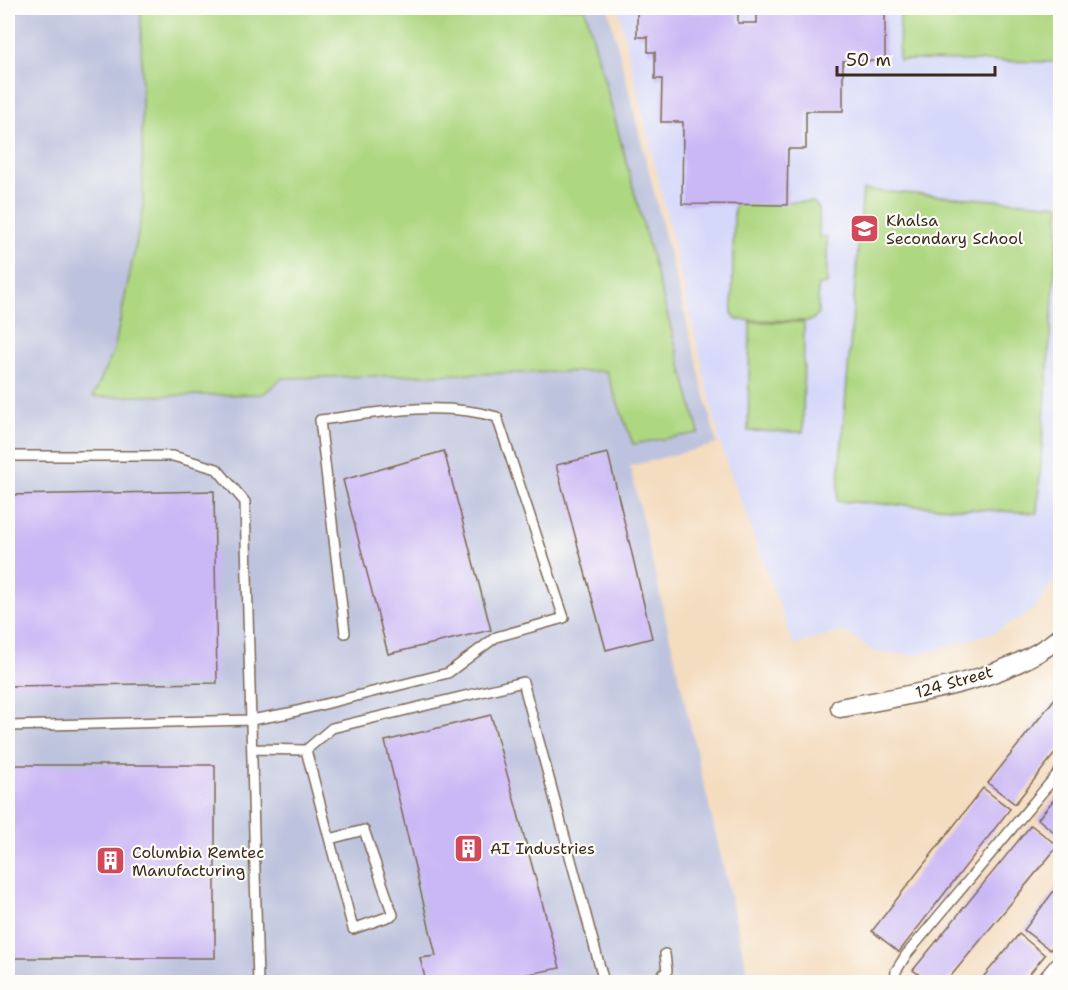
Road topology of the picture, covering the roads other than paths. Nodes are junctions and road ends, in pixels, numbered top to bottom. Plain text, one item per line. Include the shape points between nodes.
1 (8, 456) edge
2 (345, 633) dead end
3 (1060, 637) edge
4 (840, 708) dead end
5 (252, 720) junction
6 (8, 726) edge
7 (252, 749) junction
8 (306, 750) junction
9 (1060, 771) edge
10 (330, 839) junction
11 (665, 954) dead end
12 (1060, 958) edge
13 (258, 982) edge
14 (604, 982) edge
15 (654, 982) edge
16 (896, 982) edge
17 (1040, 982) edge

1 - 5 lane via 173,456 217,469 245,502
2 - 5 lane via 320,420 432,408 471,410 497,417 564,618 496,636 448,673
3 - 4 street, 124 Street via 1019,662 989,673 925,692
5 - 6 lane
5 - 7 lane
7 - 8 lane
7 - 13 lane
8 - 10 lane
8 - 14 lane via 332,728 523,682
9 - 16 lane via 906,955 896,971
10 - 10 lane via 353,929 393,915 364,830
11 - 15 lane via 667,971
12 - 17 lane

